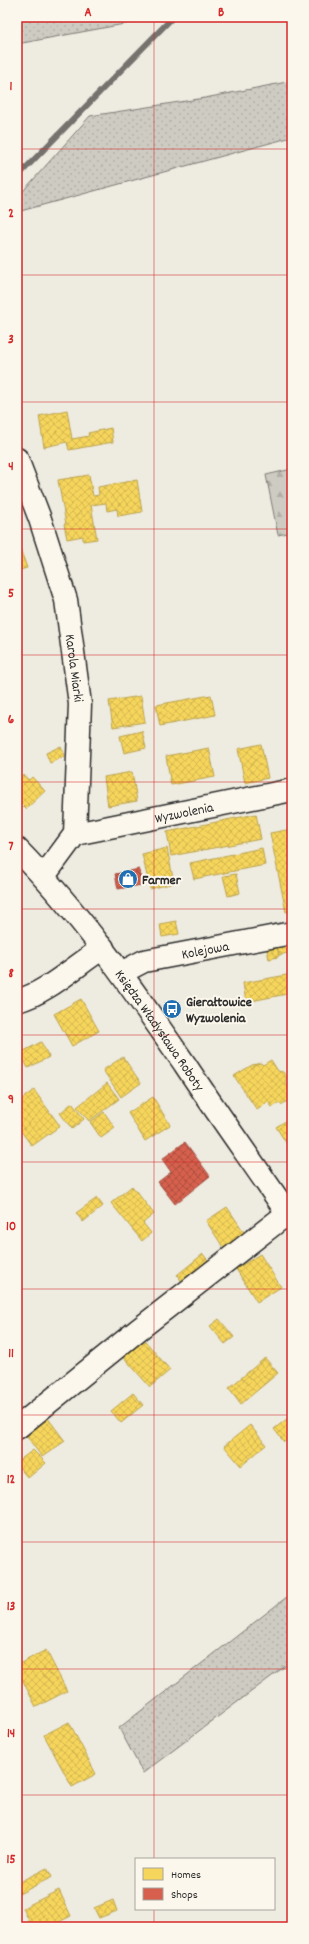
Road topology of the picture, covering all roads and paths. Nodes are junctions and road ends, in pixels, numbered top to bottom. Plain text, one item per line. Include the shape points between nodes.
1 (17, 459) edge
2 (292, 790) edge
3 (75, 834) junction
4 (17, 849) edge
5 (44, 876) junction
6 (292, 933) edge
7 (103, 948) junction
8 (122, 973) junction
9 (17, 1002) edge
10 (290, 1216) edge
11 (17, 1428) edge

1 - 3 street, Karola Miarki via 52,552 67,607 80,704
2 - 3 street, Wyzwolenia
3 - 5 street
4 - 5 street, Księdza Władysława Roboty
5 - 7 street, Księdza Władysława Roboty
6 - 8 street, Kolejowa via 144,961
7 - 8 street, Księdza Władysława Roboty
7 - 9 street via 43,989
8 - 10 street, Księdza Władysława Roboty
10 - 11 street via 138,1330

